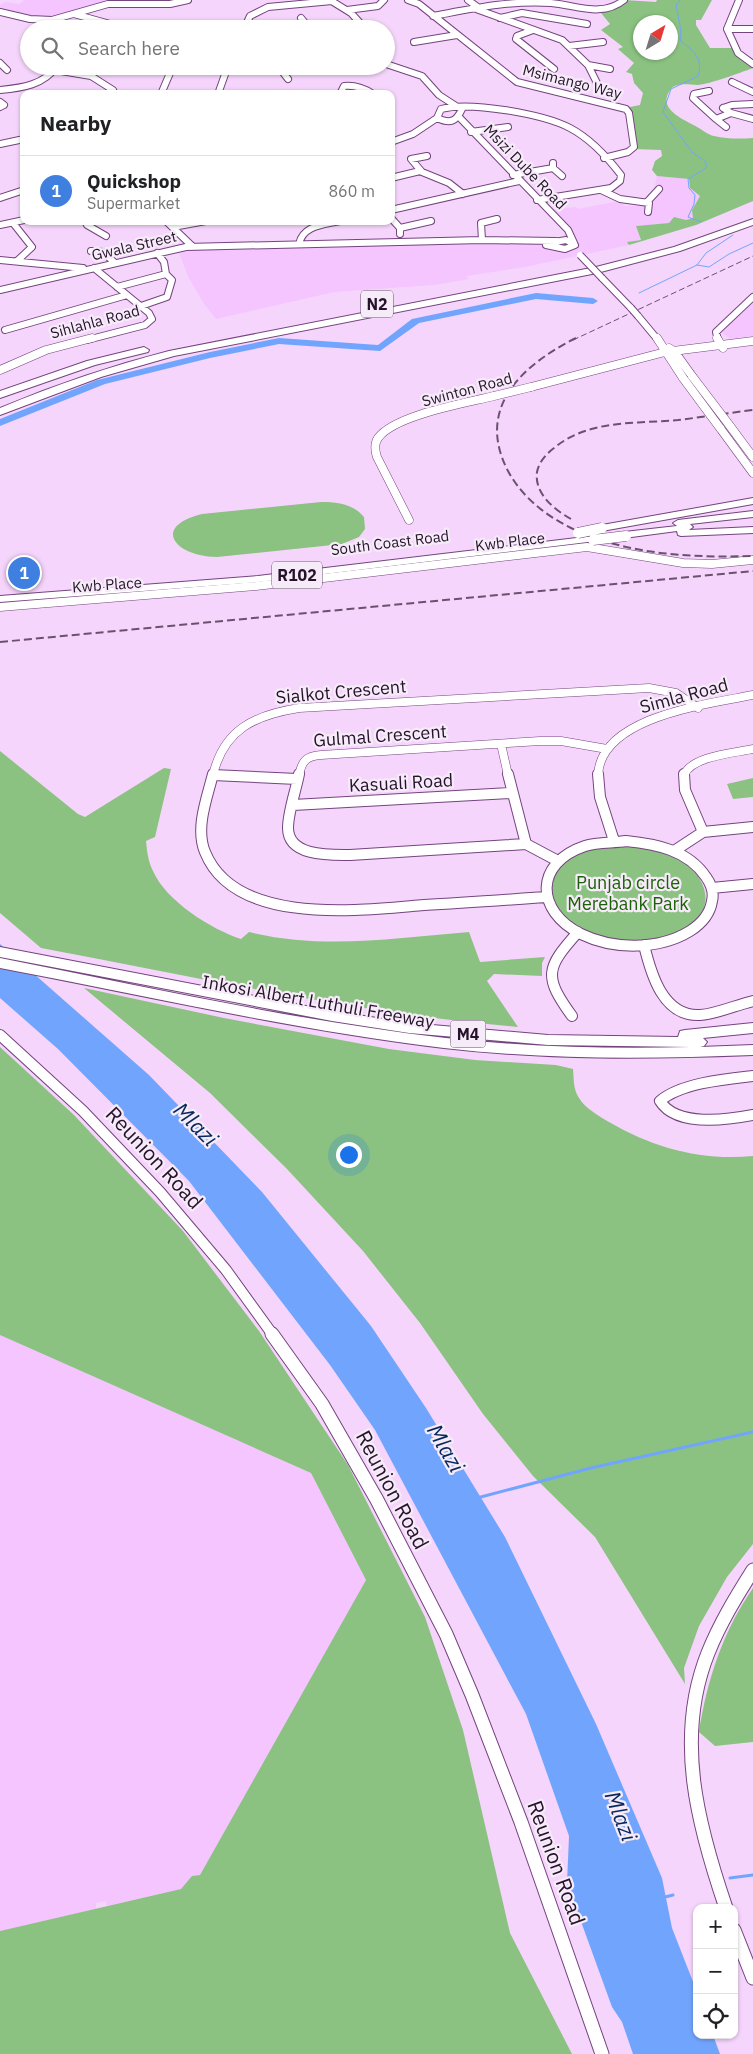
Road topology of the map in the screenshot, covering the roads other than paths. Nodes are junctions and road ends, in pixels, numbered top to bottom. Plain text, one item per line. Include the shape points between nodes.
1 (188, 0) edge
2 (384, 0) edge
3 (408, 0) edge
4 (468, 0) edge
5 (624, 0) edge
6 (739, 0) edge
7 (331, 1) edge
8 (477, 8) junction
9 (347, 10) junction
10 (0, 12) edge
11 (74, 14) junction
12 (9, 15) junction
13 (433, 16) junction
14 (500, 18) junction
15 (1, 20) edge
16 (41, 20) joint
17 (95, 20) edge
18 (248, 20) edge
19 (358, 20) edge
20 (587, 24) dead end
21 (727, 29) junction
22 (753, 29) edge
23 (533, 30) junction
24 (457, 35) junction
25 (414, 42) dead end
26 (603, 42) dead end
27 (569, 46) junction
28 (753, 64) edge
29 (588, 65) junction
30 (395, 67) edge
31 (554, 69) dead end
32 (610, 69) dead end
33 (48, 75) edge
34 (87, 75) edge
35 (170, 75) edge
36 (225, 75) edge
37 (285, 75) edge
38 (288, 79) dead end
39 (732, 82) dead end
40 (597, 83) dead end
41 (0, 90) edge
42 (113, 90) dead end
43 (164, 90) edge
44 (219, 90) edge
45 (342, 90) edge
46 (366, 90) edge
47 (709, 91) dead end
48 (753, 92) edge
49 (440, 95) junction
50 (727, 99) dead end
51 (753, 104) edge
52 (732, 105) junction
53 (441, 109) junction
54 (459, 110) junction
55 (731, 113) junction
56 (437, 118) junction
57 (716, 119) junction
58 (753, 119) edge
59 (447, 122) junction
60 (427, 126) junction
61 (508, 127) dead end
62 (726, 127) dead end
63 (469, 129) junction
64 (20, 140) edge
65 (395, 140) edge
66 (0, 144) edge
67 (427, 156) dead end
68 (604, 158) junction
69 (420, 171) junction
70 (513, 175) junction
71 (562, 176) dead end
72 (395, 177) edge
73 (519, 181) junction
74 (659, 189) dead end
75 (601, 190) junction
76 (20, 191) edge
77 (0, 192) edge
78 (463, 194) junction
79 (8, 195) junction
80 (0, 198) edge
81 (537, 200) junction
82 (647, 202) junction
83 (395, 205) edge
84 (399, 208) junction
85 (395, 209) edge
86 (648, 212) dead end
87 (753, 212) edge
88 (497, 219) dead end
89 (20, 221) edge
90 (431, 221) dead end
91 (13, 222) junction
92 (395, 222) edge
93 (753, 222) edge
94 (0, 225) edge
95 (87, 225) edge
96 (171, 225) edge
97 (184, 225) edge
98 (325, 225) edge
99 (563, 226) junction
100 (173, 227) junction
101 (400, 228) junction
102 (106, 236) dead end
103 (482, 240) junction
104 (399, 242) junction
105 (299, 244) junction
106 (560, 244) junction
107 (574, 245) junction
108 (192, 246) junction
109 (91, 251) dead end
110 (157, 253) junction
111 (580, 255) junction
112 (2, 261) edge
113 (18, 261) junction
114 (115, 263) junction
115 (94, 268) junction
116 (166, 274) junction
117 (118, 287) junction
118 (0, 290) edge
119 (126, 295) junction
120 (753, 297) edge
121 (141, 306) junction
122 (5, 330) dead end
123 (753, 341) edge
124 (753, 346) edge
125 (722, 347) junction
126 (665, 351) junction
127 (676, 353) junction
128 (0, 370) edge
129 (0, 395) edge
130 (0, 412) edge
131 (753, 457) edge
132 (753, 473) edge
133 (753, 502) edge
134 (753, 514) edge
135 (753, 519) edge
136 (409, 520) dead end
137 (604, 530) junction
138 (753, 531) edge
139 (625, 536) junction
140 (586, 537) junction
141 (753, 560) edge
142 (0, 593) edge
143 (0, 599) edge
144 (0, 607) edge
145 (753, 695) edge
146 (698, 708) junction
147 (501, 744) junction
148 (607, 749) junction
149 (753, 749) edge
150 (213, 775) junction
151 (297, 780) junction
152 (511, 793) junction
153 (293, 805) junction
154 (753, 827) edge
155 (703, 832) junction
156 (614, 841) junction
157 (526, 844) junction
158 (674, 851) junction
159 (558, 861) junction
160 (753, 884) edge
161 (712, 888) junction
162 (546, 897) junction
163 (578, 932) junction
164 (644, 945) junction
165 (0, 952) edge
166 (0, 963) edge
167 (753, 1001) edge
168 (572, 1016) dead end
169 (753, 1028) edge
170 (0, 1035) edge
171 (753, 1039) edge
172 (626, 1042) junction
173 (753, 1050) edge
174 (569, 1052) junction
175 (753, 1060) edge
176 (753, 1076) edge
177 (753, 1115) edge
178 (753, 1570) edge
179 (725, 1904) edge
180 (738, 1940) edge
181 (753, 1978) edge
182 (602, 2054) edge

1 - 11 street via 166,5 106,4
2 - 9 street via 378,6
3 - 13 street, Msimango Way via 419,4
4 - 8 street
5 - 8 street via 618,6 606,9 535,2
6 - 21 street
7 - 9 street
7 - 18 street via 282,4 265,8 251,15
8 - 13 street
8 - 14 street
9 - 19 street
10 - 12 street
11 - 16 street
11 - 17 street
12 - 15 street
12 - 16 street
13 - 24 street, Msimango Way
14 - 20 street via 522,13
14 - 23 street
21 - 22 street
21 - 28 street via 738,53
23 - 27 street via 560,39
23 - 31 street via 516,39
24 - 25 street
24 - 68 street, Msimango Way via 517,82 626,109 634,147 628,152
26 - 27 street
27 - 29 street
29 - 32 street
29 - 40 street
30 - 49 street, Msizi Dube Road via 422,76
33 - 41 street via 32,84
34 - 42 street
35 - 43 street
36 - 44 street
37 - 38 street
39 - 48 street
45 - 46 street via 350,85
47 - 57 street via 694,94 694,98
49 - 53 street
49 - 54 street, Msizi Dube Road
50 - 52 street
51 - 52 street
52 - 55 street via 723,108
53 - 54 street via 446,106
53 - 56 street
54 - 59 street
54 - 63 street, Msizi Dube Road
54 - 68 street via 506,111 565,125
55 - 57 street
55 - 58 street
56 - 59 street
56 - 60 street
57 - 62 street
59 - 60 street
59 - 63 street, Msizi Dube Road
60 - 65 street
61 - 63 street
63 - 70 street, Msizi Dube Road
64 - 66 street
67 - 69 street via 410,159
68 - 75 street via 622,178 615,186
69 - 72 street
69 - 78 street via 445,180
70 - 71 street via 553,165
70 - 73 street, Msizi Dube Road
73 - 78 street
73 - 81 street, Msizi Dube Road
74 - 82 street
75 - 81 street
75 - 82 street via 620,199
76 - 79 street
77 - 79 street
78 - 84 street
79 - 80 street
81 - 99 street, Msizi Dube Road
82 - 86 street via 650,204
83 - 84 street
84 - 85 street
87 - 129 highway, N2 via 697,235 636,252 140,350 66,371
88 - 103 street via 485,222
89 - 91 street
90 - 101 street
91 - 94 street
91 - 113 street via 32,246
92 - 101 street
93 - 130 highway, N2 via 677,249 597,270 159,356 62,386
95 - 102 street
96 - 100 street
97 - 100 street
98 - 105 street via 300,235
99 - 106 street, Msizi Dube Road via 566,233
99 - 107 street, Msizi Dube Road via 572,235
100 - 108 street
101 - 104 street
103 - 104 street, Gwala Street
103 - 106 street, Gwala Street
104 - 105 street, Gwala Street
105 - 108 street, Gwala Street
106 - 107 street via 570,241
106 - 111 street, Msizi Dube Road
107 - 111 street, Msizi Dube Road
108 - 110 street, Gwala Street
109 - 114 street via 103,252
110 - 114 street, Gwala Street
110 - 116 street via 164,262
111 - 126 street, Msizi Dube Road, bridge via 631,308
112 - 113 street
113 - 115 street
114 - 115 street, Gwala Street
115 - 117 street, Sihlahla Road
115 - 118 street, Gwala Street
116 - 117 street
116 - 121 street via 172,280 168,297
117 - 119 street, Sihlahla Road
119 - 121 street, Sihlahla Road
119 - 122 street
120 - 125 street via 718,330 716,336
121 - 128 street, Sihlahla Road via 152,319 145,325 46,350
123 - 125 street
124 - 125 street
125 - 127 street, Swinton Road
126 - 127 street, Swinton Road
126 - 127 street, Msizi Dube Road
126 - 132 street, bridge
126 - 136 street, Swinton Road, bridge via 409,419 387,431 378,438 377,457
127 - 131 street, bridge
133 - 137 main road
134 - 137 main road, South Coast Road / R102
135 - 139 main road
137 - 140 main road, South Coast Road / R102, bridge
138 - 139 main road
139 - 140 main road, bridge
140 - 142 main road, South Coast Road / R102 via 250,574
140 - 143 main road, South Coast Road / R102 via 265,578
141 - 144 street, Kwb Place via 719,564 683,563 587,547 256,586
145 - 146 street, Simla Road
146 - 148 street, Simla Road via 641,723 624,732
146 - 150 street, Sialkot Crescent via 674,691 650,688 285,710 250,723 231,737 220,752
147 - 148 street, Gulmal Crescent via 561,741
147 - 151 street, Gulmal Crescent via 310,756 302,761
147 - 152 street
148 - 156 street, Simla Road via 597,778
149 - 155 street via 698,762 685,770 686,793
150 - 151 street
150 - 162 street, Sialkot Crescent via 202,844 207,857 221,875 256,898 324,910
151 - 153 street, Gulmal Crescent
152 - 153 street, Kasuali Road
152 - 157 street
153 - 157 street, Gulmal Crescent via 288,829 291,840 317,854 350,855
154 - 155 street
155 - 158 street
156 - 158 street via 639,842
156 - 159 street via 583,847
157 - 159 street
158 - 161 street via 700,869
159 - 162 street via 548,874
160 - 161 street
161 - 164 street via 711,908 697,927 671,941
162 - 163 street via 553,913
163 - 164 street via 606,942
163 - 168 street via 555,957 550,971 553,987
164 - 167 street via 650,970 661,991 682,1014 701,1015
165 - 172 highway, Inkosi Albert Luthuli Freeway / M4 via 409,1028 510,1038
166 - 174 highway, Inkosi Albert Luthuli Freeway / M4 via 338,1029 476,1046
169 - 172 highway
170 - 182 street, Reunion Road via 83,1111 160,1192 226,1270 322,1404 377,1500 446,1634 521,1822
171 - 172 highway, Inkosi Albert Luthuli Freeway / M4
173 - 174 highway, Inkosi Albert Luthuli Freeway / M4
174 - 175 highway
176 - 177 street via 704,1084 665,1096 660,1101 668,1111 690,1118 720,1120
178 - 179 street via 723,1618 705,1656 690,1738 690,1770 698,1824
180 - 181 street

